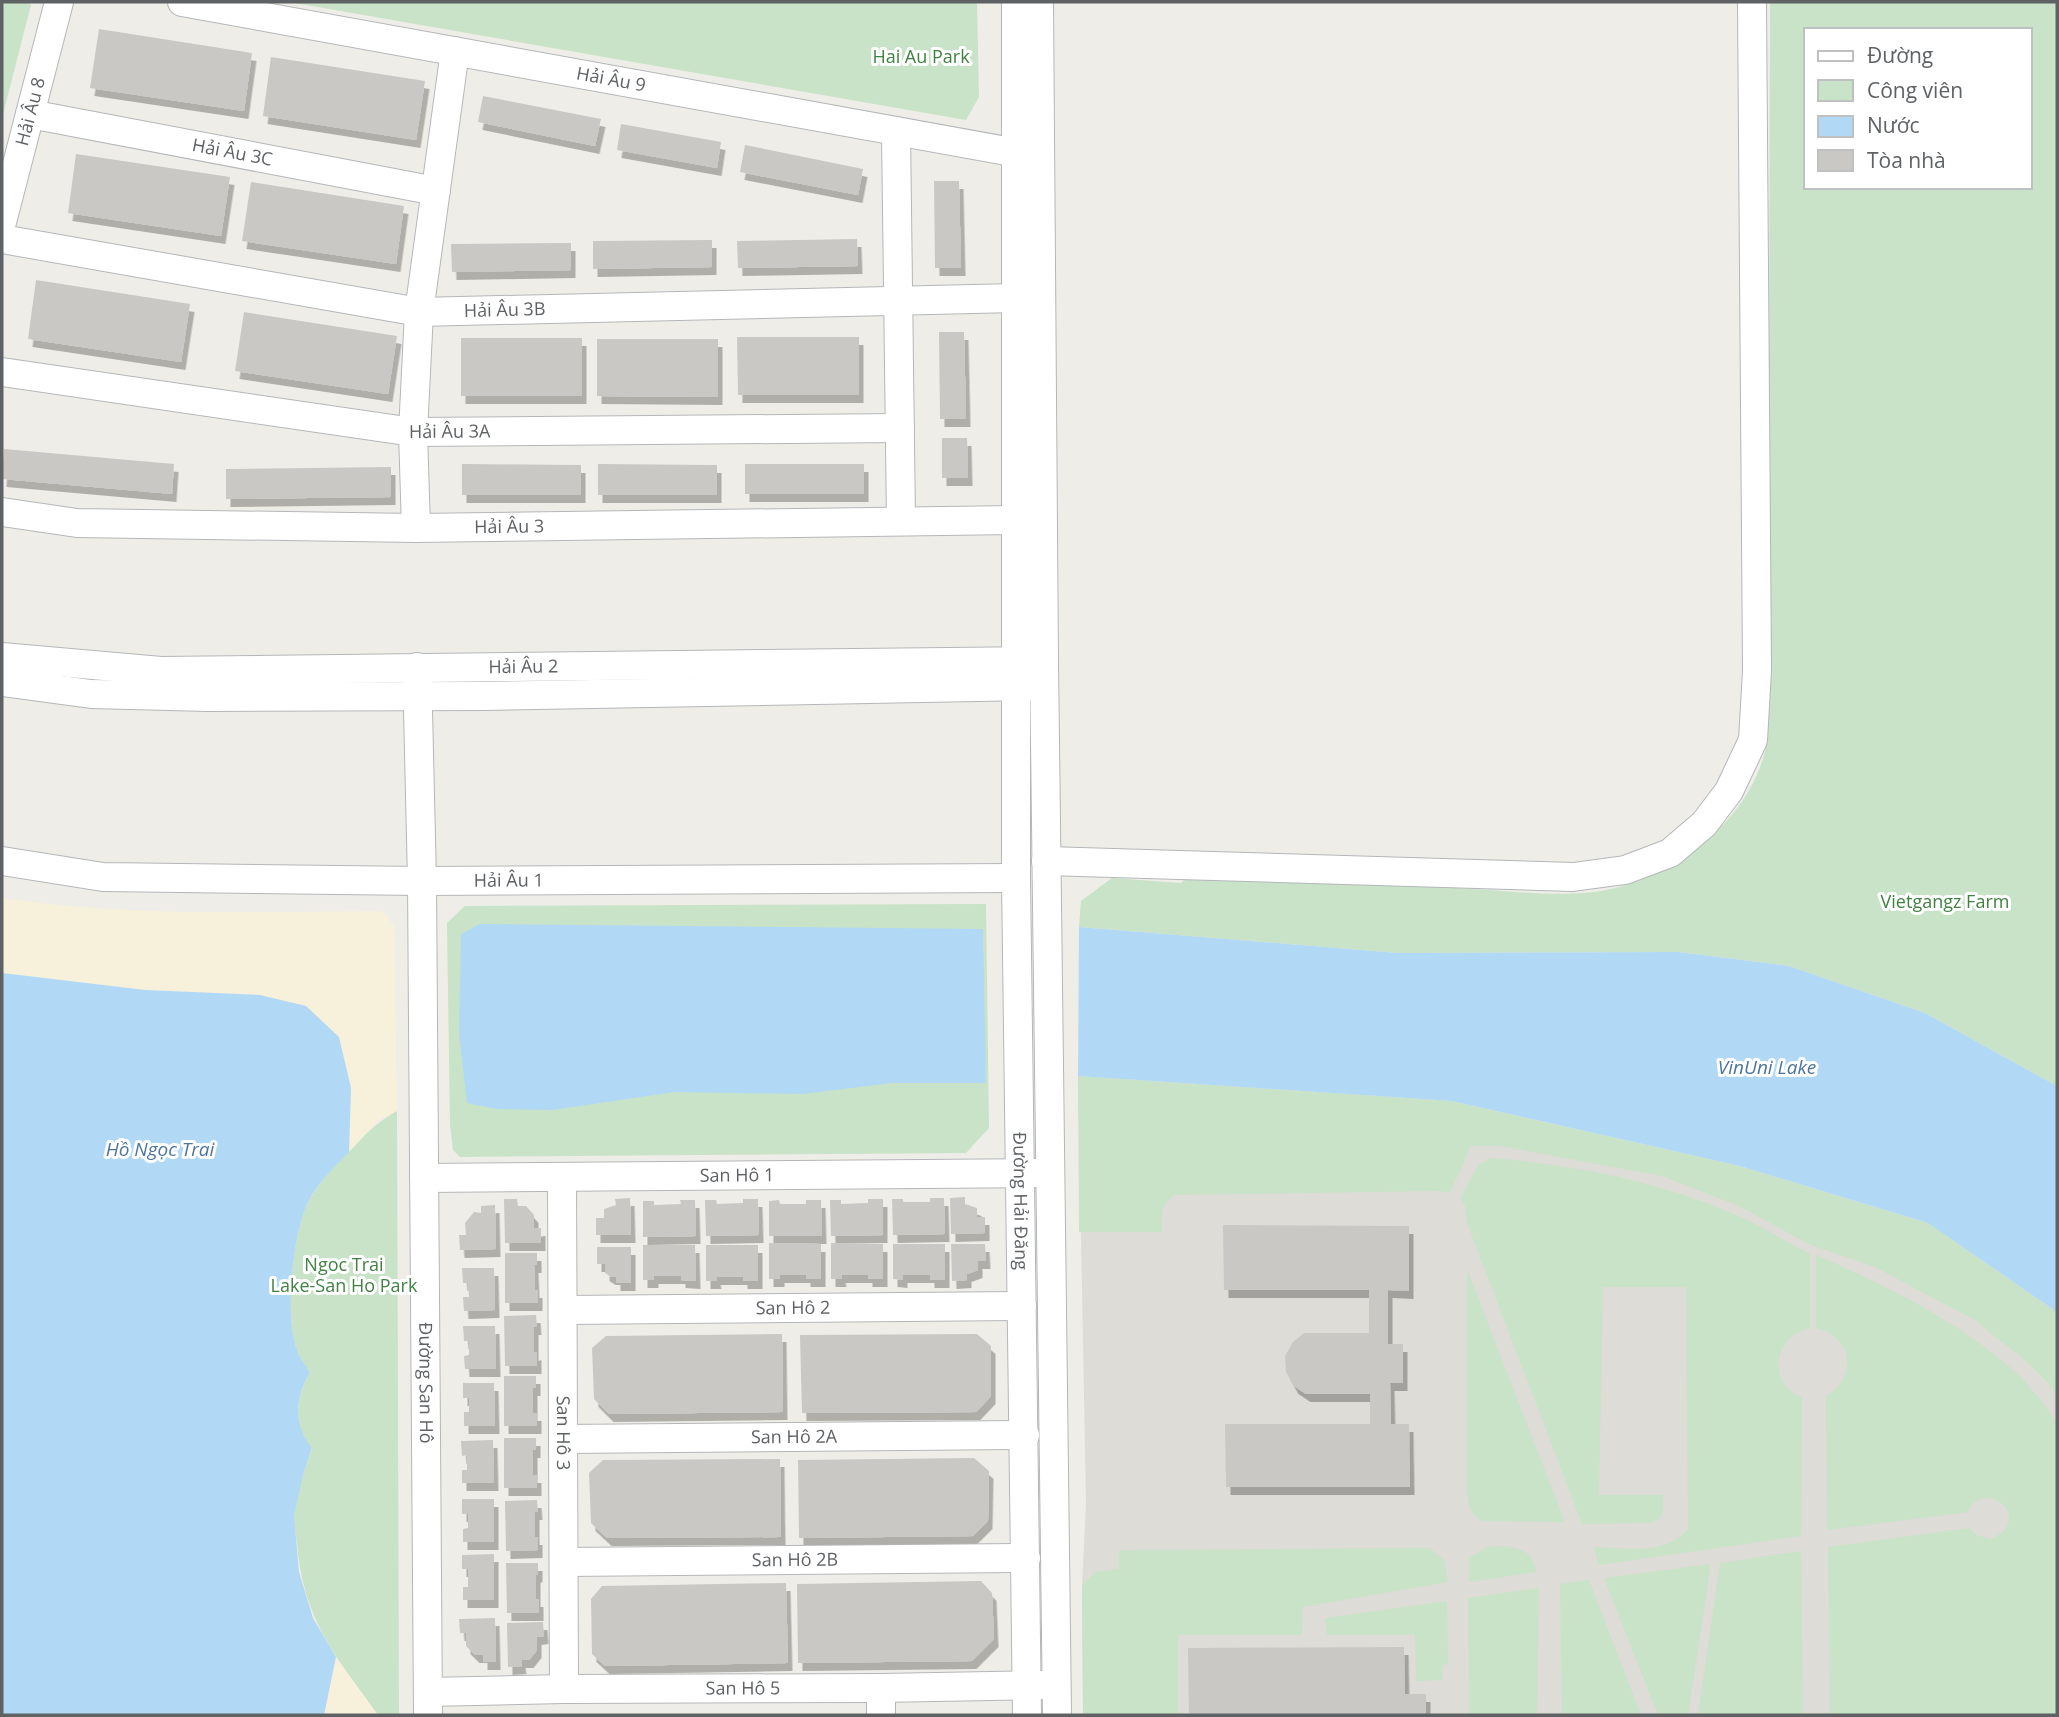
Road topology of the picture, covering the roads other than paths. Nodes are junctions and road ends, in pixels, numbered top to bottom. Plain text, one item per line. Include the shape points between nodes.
1 (59, 2) edge
2 (182, 2) edge
3 (1016, 2) edge
4 (1039, 2) edge
5 (1752, 2) edge
6 (455, 51) junction
7 (30, 114) junction
8 (896, 131) junction
9 (1028, 155) junction
10 (436, 191) junction
11 (2, 222) edge
12 (2, 239) edge
13 (1016, 299) junction
14 (898, 301) junction
15 (419, 312) junction
16 (2, 372) edge
17 (900, 428) junction
18 (414, 432) junction
19 (2, 512) edge
20 (1015, 520) junction
21 (901, 521) junction
22 (416, 528) junction
23 (2, 657) edge
24 (417, 667) junction
25 (1030, 674) junction
26 (2, 682) edge
27 (417, 697) junction
28 (2, 861) edge
29 (1046, 861) junction
30 (1016, 878) junction
31 (422, 881) junction
32 (1051, 1173) junction
33 (1021, 1174) junction
34 (562, 1177) junction
35 (425, 1178) junction
36 (1022, 1306) junction
37 (564, 1310) junction
38 (1025, 1435) junction
39 (563, 1439) junction
40 (1026, 1558) junction
41 (564, 1562) junction
42 (1027, 1685) junction
43 (1057, 1685) junction
44 (564, 1689) junction
45 (881, 1702) edge
46 (428, 1703) edge
47 (1027, 1715) edge
48 (1057, 1715) edge

1 - 7 street, Hải Âu 8
2 - 6 street, Hải Âu 9
3 - 9 street
4 - 9 street
5 - 29 street via 1753,740 1729,791 1704,824 1670,853 1625,870 1573,877
6 - 8 street, Hải Âu 9
6 - 10 street
7 - 10 street, Hải Âu 3C
7 - 11 street, Hải Âu 8
8 - 9 street, Hải Âu 9
8 - 14 street
9 - 13 street
9 - 25 street
10 - 15 street
12 - 15 street, Hải Âu 3B
13 - 14 street, Hải Âu 3B
13 - 20 street
14 - 15 street, Hải Âu 3B
14 - 17 street
15 - 18 street
16 - 18 street, Hải Âu 3A
17 - 18 street, Hải Âu 3A
17 - 21 street
18 - 22 street
19 - 22 street, Hải Âu 3 via 77,523
20 - 21 street, Hải Âu 3
20 - 25 street
21 - 22 street, Hải Âu 3
23 - 24 street, Hải Âu 2 via 161,671
24 - 25 street, Hải Âu 2
24 - 27 street, Đường San Hô
25 - 27 street, Hải Âu 2
25 - 29 street, Đường Hải Đăng
25 - 30 street, Đường Hải Đăng
26 - 27 street, Hải Âu 2 via 91,694
27 - 31 street, Đường San Hô
28 - 31 street, Hải Âu 1 via 103,877
29 - 32 street, Đường Hải Đăng
30 - 31 street, Hải Âu 1
30 - 33 street, Đường Hải Đăng
31 - 35 street, Đường San Hô
32 - 33 street, San Hô 1
32 - 43 street, Đường Hải Đăng
33 - 34 street, San Hô 1
33 - 36 street, Đường Hải Đăng
34 - 35 street, San Hô 1
34 - 37 street, San Hô 3
35 - 46 street, Đường San Hô
36 - 37 street, San Hô 2
36 - 38 street, Đường Hải Đăng
37 - 39 street, San Hô 3
38 - 39 street, San Hô 2A
38 - 40 street, Đường Hải Đăng
39 - 41 street, San Hô 3
40 - 41 street, San Hô 2B
40 - 42 street, Đường Hải Đăng
41 - 44 street, San Hô 3
42 - 43 street, San Hô 5
42 - 45 street, San Hô 5
42 - 47 street, Đường Hải Đăng
43 - 48 street, Đường Hải Đăng
44 - 45 street, San Hô 5
44 - 46 street, San Hô 5

